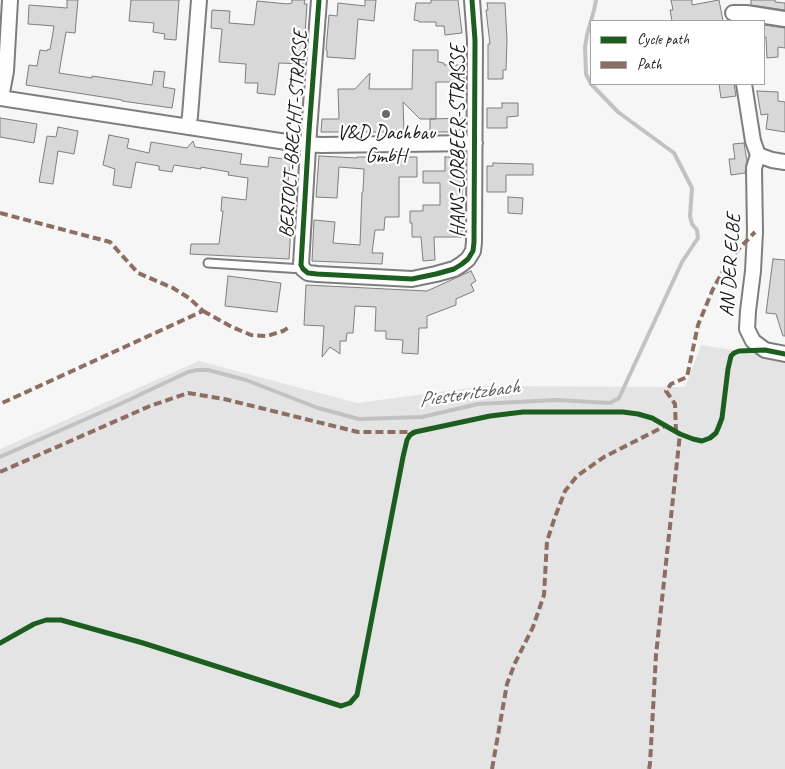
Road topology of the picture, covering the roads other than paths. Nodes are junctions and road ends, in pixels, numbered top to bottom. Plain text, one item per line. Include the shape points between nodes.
1 (10, 0) edge
2 (199, 0) edge
3 (319, 0) edge
4 (472, 0) edge
5 (733, 11) edge
6 (785, 19) edge
7 (744, 85) edge
8 (1, 98) edge
9 (188, 127) junction
10 (475, 143) junction
11 (309, 144) junction
12 (758, 156) junction
13 (785, 162) edge
14 (208, 263) dead end
15 (303, 269) junction
16 (785, 354) edge

1 - 8 street via 6,71
2 - 9 street
3 - 11 street, BERTOLT-BRECHT-STRASSE
4 - 10 street, HANS-LORBEER-STRASSE via 476,40
5 - 6 street
7 - 12 street
8 - 9 street
9 - 11 street
10 - 11 street
10 - 15 street, HANS-LORBEER-STRASSE via 474,242 473,251 462,264 412,279 317,274
11 - 15 street, BERTOLT-BRECHT-STRASSE via 301,258
12 - 13 street
12 - 16 street, AN DER ELBE via 754,168 755,232 747,329 753,341 765,350
14 - 15 lane

